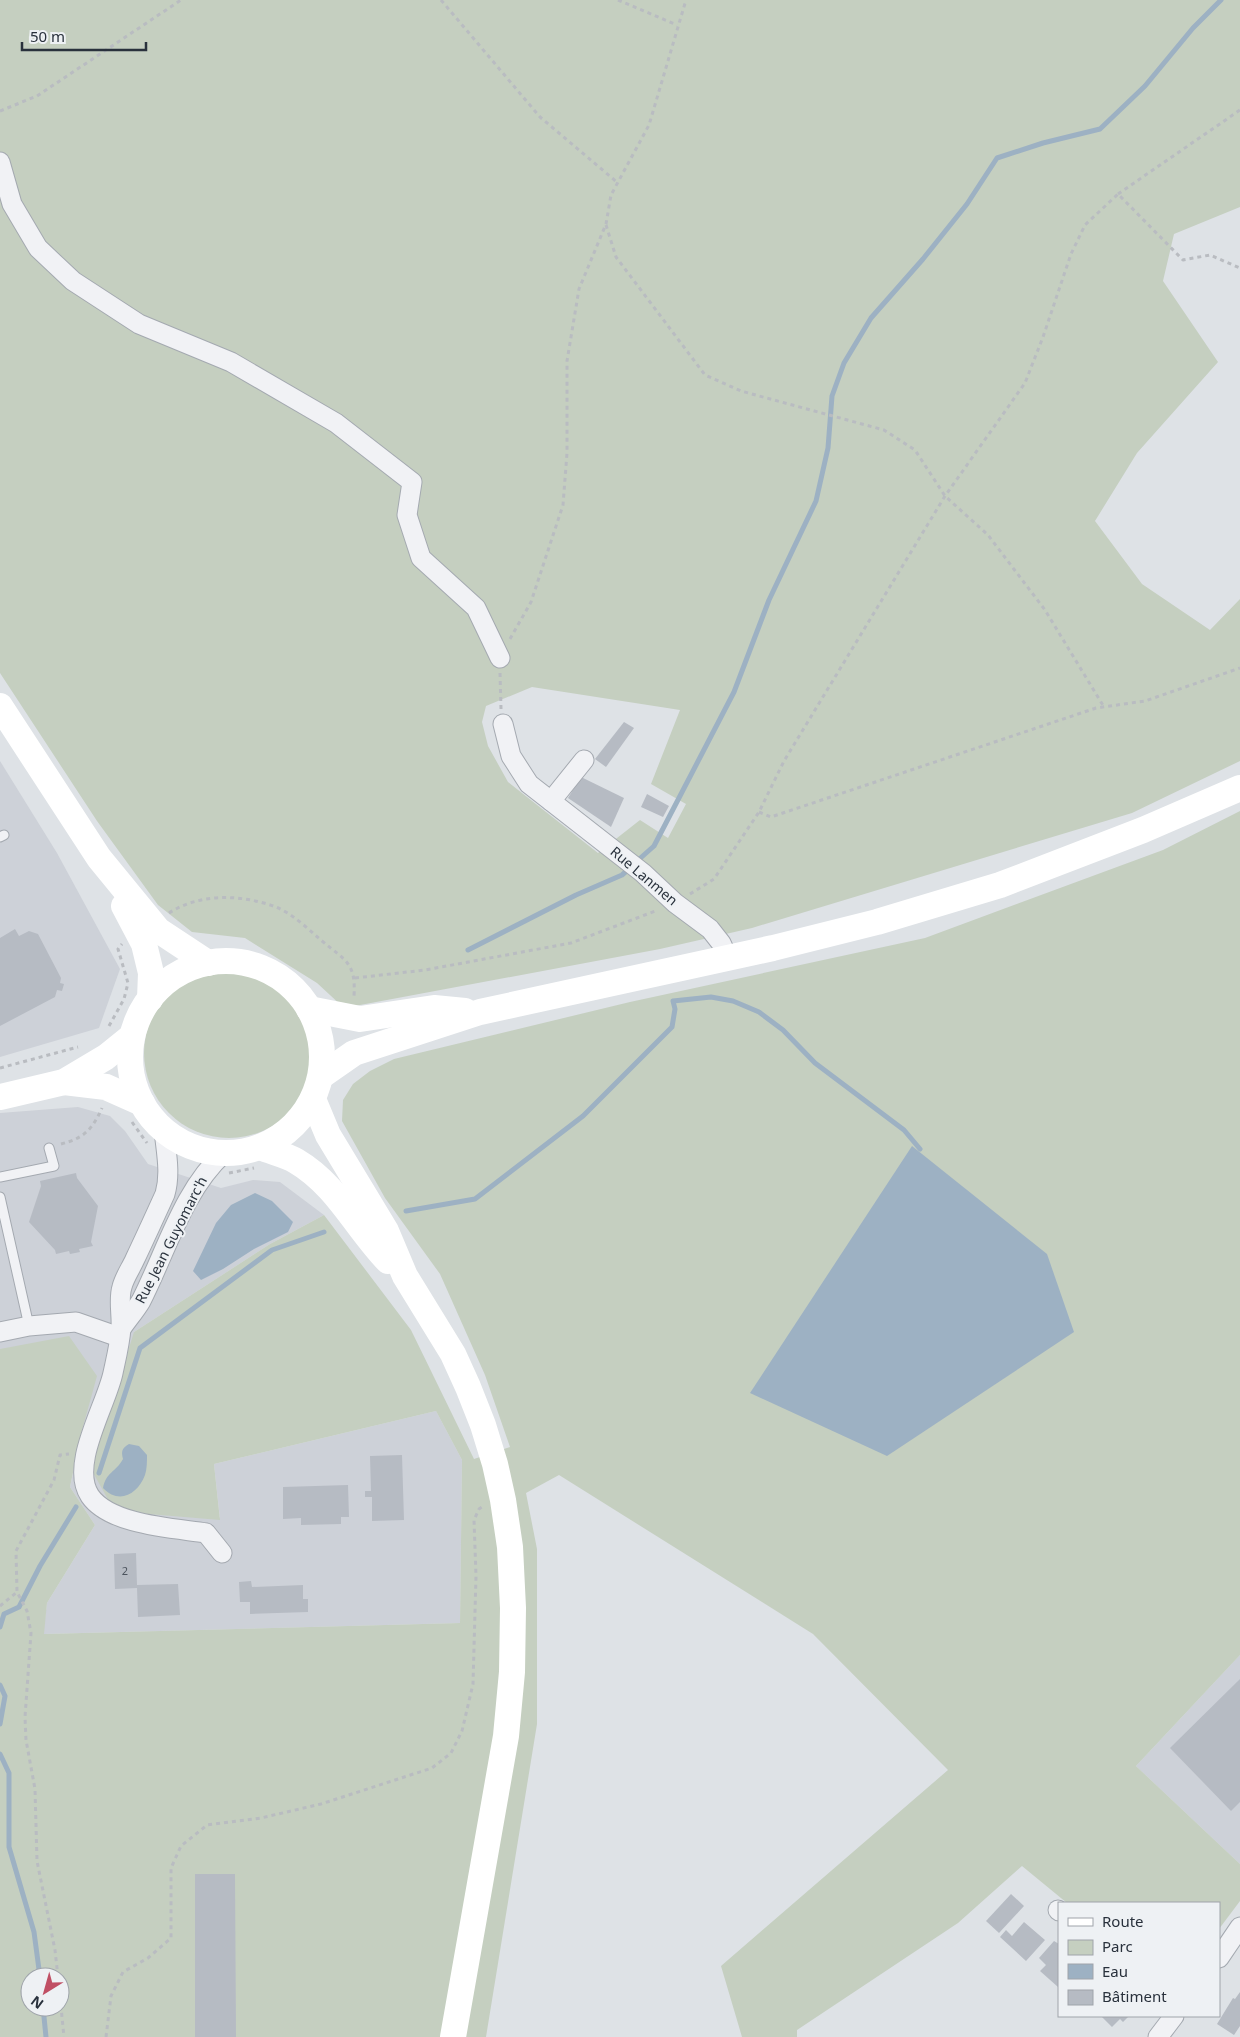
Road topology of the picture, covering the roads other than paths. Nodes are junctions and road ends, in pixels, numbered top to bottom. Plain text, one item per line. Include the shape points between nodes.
1 (0, 162) edge
2 (500, 658) road end
3 (0, 706) edge
4 (503, 724) road end
5 (584, 760) dead end
6 (1240, 788) edge
7 (552, 801) junction
8 (99, 858) junction
9 (728, 958) junction
10 (208, 963) junction
11 (150, 999) junction
12 (309, 1009) junction
13 (480, 1012) junction
14 (132, 1036) junction
15 (64, 1082) junction
16 (313, 1096) junction
17 (0, 1097) edge
18 (136, 1111) junction
19 (156, 1139) junction
20 (49, 1148) road end
21 (258, 1158) junction
22 (225, 1164) junction
23 (0, 1177) edge
24 (0, 1197) edge
25 (405, 1276) junction
26 (29, 1326) junction
27 (0, 1332) edge
28 (120, 1333) junction
29 (222, 1553) dead end
30 (1240, 1927) edge
31 (1220, 1957) edge
32 (1173, 2017) edge
33 (454, 2037) edge
34 (1158, 2037) edge

1 - 2 street via 12,204 38,248 73,281 139,324 231,362 336,423 412,482 407,515 420,558 476,608
3 - 8 main road
4 - 7 street, Rue Lanmen via 510,756 530,784
5 - 7 street
6 - 9 main road via 1144,830 1000,885 877,922
7 - 9 street, Rue Lanmen via 710,929
8 - 10 main road via 158,930
8 - 11 main road via 144,944 151,973
9 - 13 main road
10 - 11 main road via 186,970 166,982
10 - 12 main road via 231,961 255,965 295,990
11 - 14 main road
12 - 13 main road via 360,1019 434,1008
12 - 16 main road via 319,1030 322,1053
13 - 16 main road via 354,1053
14 - 15 main road via 106,1057
14 - 18 main road via 130,1059
15 - 17 main road
15 - 18 main road via 106,1086
16 - 21 main road via 284,1133
16 - 25 main road via 328,1134 386,1231
18 - 19 main road via 152,1117
19 - 22 main road via 202,1150
19 - 28 street, Rue Jean Guyomarc'h via 168,1166 168,1184 122,1287
20 - 23 lane via 54,1166
21 - 22 main road via 242,1152
21 - 25 main road via 295,1160 316,1174 386,1259
22 - 28 street, Rue Jean Guyomarc'h via 212,1164 196,1185 140,1302
24 - 26 lane
25 - 33 main road via 452,1354 483,1425 503,1500 510,1547 513,1608 506,1736
26 - 27 street
26 - 28 street via 76,1322
28 - 29 street, Rue Jean Guyomarc'h via 113,1376 89,1442 83,1471 86,1488 94,1502 107,1511 124,1518 206,1533
30 - 31 street
32 - 34 street

